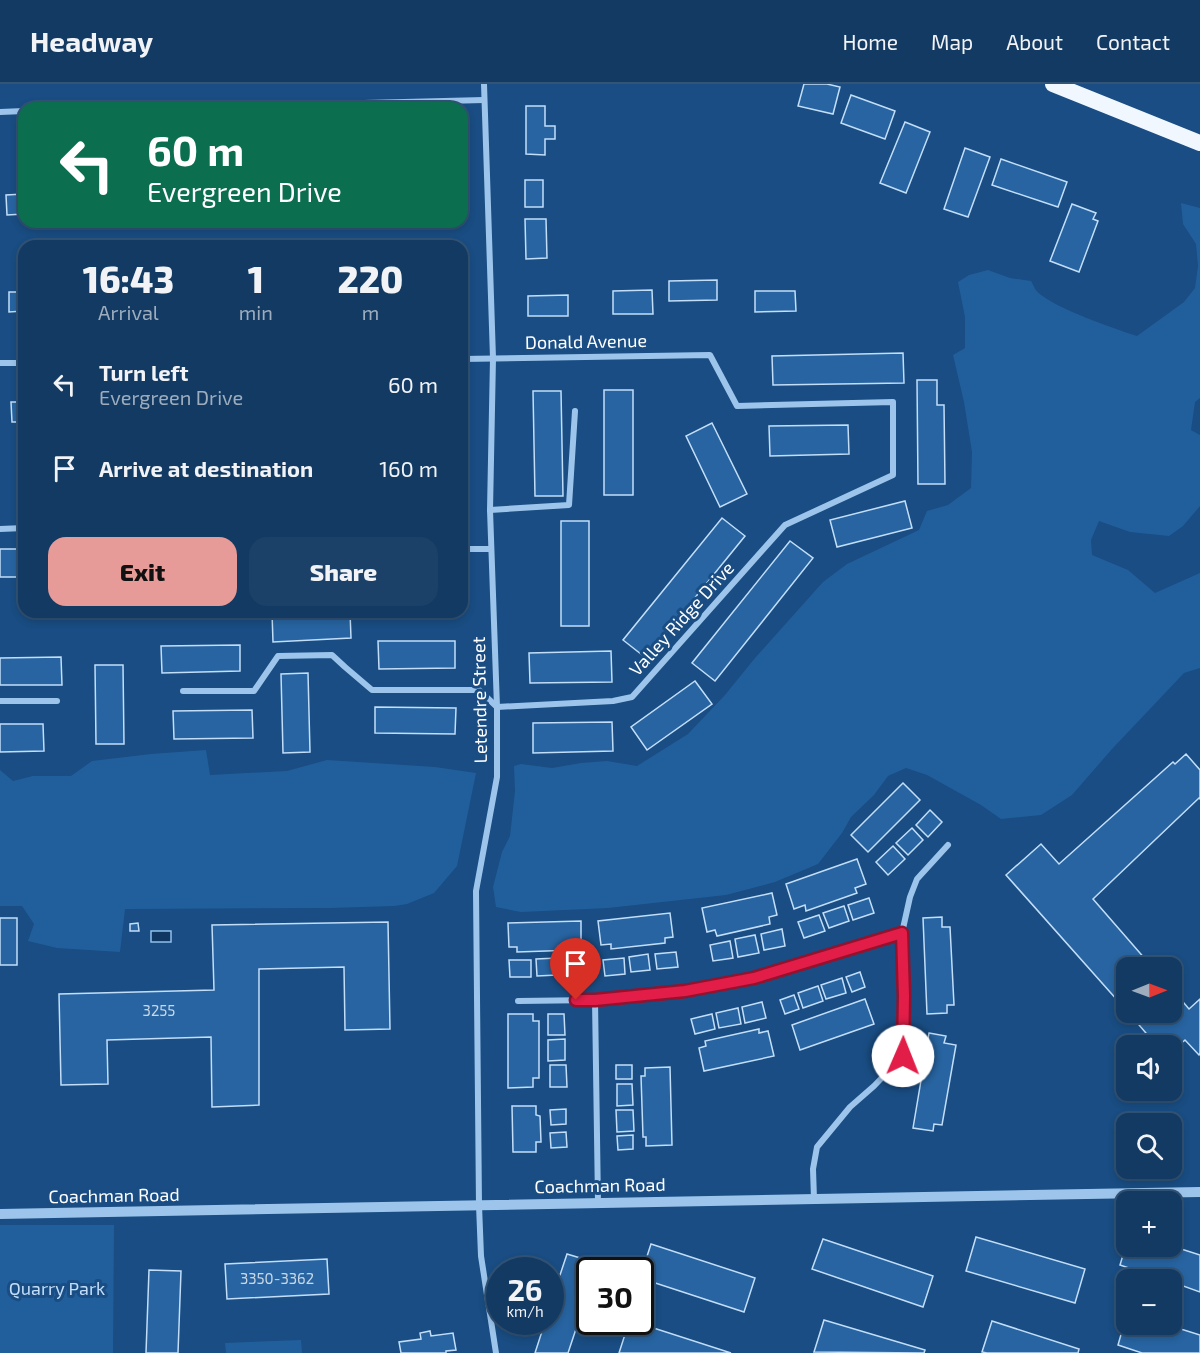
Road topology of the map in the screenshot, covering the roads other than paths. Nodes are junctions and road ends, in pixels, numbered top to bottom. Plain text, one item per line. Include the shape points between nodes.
1 (484, 84) edge
2 (1053, 84) edge
3 (484, 100) junction
4 (402, 102) edge
5 (18, 111) edge
6 (0, 112) edge
7 (1200, 143) edge
8 (710, 355) joint
9 (468, 358) edge
10 (493, 358) junction
11 (0, 363) edge
12 (18, 363) edge
13 (575, 411) dead end
14 (490, 510) junction
15 (18, 528) edge
16 (0, 529) edge
17 (468, 549) edge
18 (491, 549) junction
19 (183, 691) dead end
20 (0, 701) edge
21 (57, 701) dead end
22 (496, 707) junction
23 (948, 845) dead end
24 (902, 933) junction
25 (595, 1000) junction
26 (518, 1001) dead end
27 (1200, 1192) edge
28 (814, 1199) junction
29 (598, 1203) junction
30 (479, 1205) junction
31 (0, 1214) edge
32 (496, 1353) edge

1 - 3 street, Letendre Street
2 - 7 highway
3 - 4 street
3 - 10 street, Letendre Street
5 - 6 street
8 - 10 street, Donald Avenue
8 - 22 street, Valley Ridge Drive via 737,406 892,402 893,475 785,525 632,697 613,702
9 - 10 street, Donald Avenue
10 - 14 street, Letendre Street
11 - 12 street
13 - 14 street via 569,505
14 - 18 street, Letendre Street
15 - 16 street
17 - 18 street
18 - 22 street, Letendre Street
19 - 22 street via 254,691 278,656 332,655 372,690 479,690
20 - 21 street
22 - 30 street, Letendre Street via 497,777 476,891
23 - 24 street via 917,879
24 - 25 street via 754,978 685,991
24 - 28 street via 903,1056 850,1107 817,1147
25 - 26 street
25 - 29 street
27 - 28 street, Coachman Road
28 - 29 street, Coachman Road
29 - 30 street, Coachman Road
30 - 31 street, Coachman Road
30 - 32 street, Letendre Street via 481,1256

